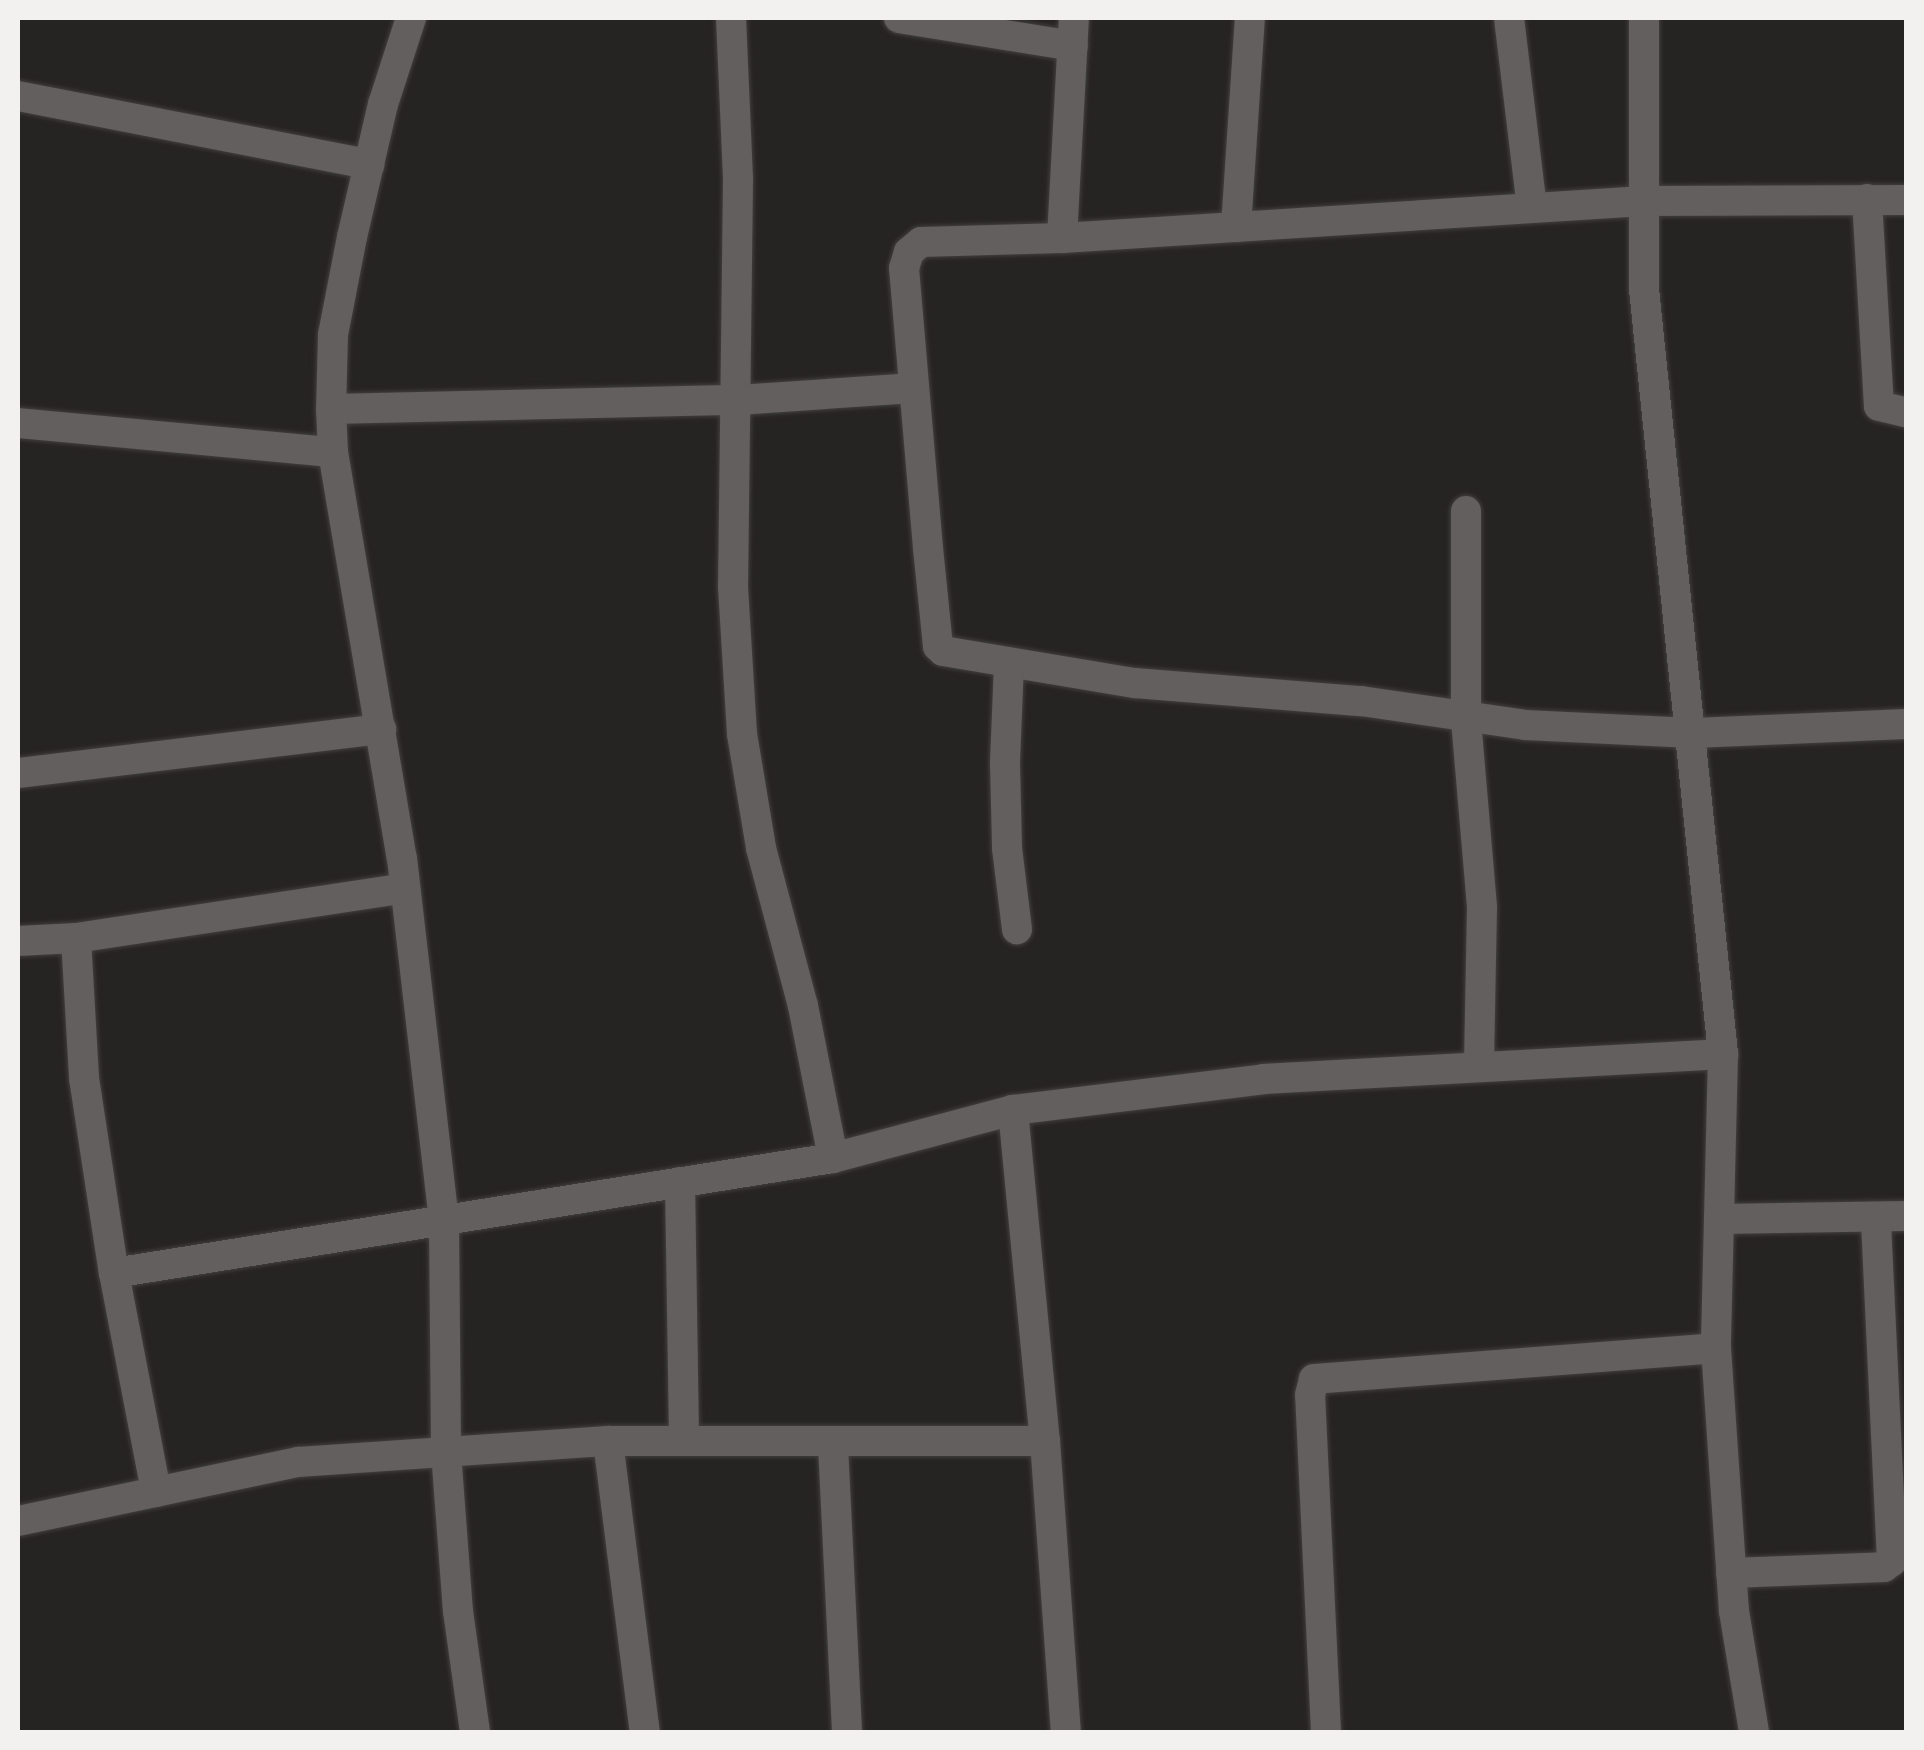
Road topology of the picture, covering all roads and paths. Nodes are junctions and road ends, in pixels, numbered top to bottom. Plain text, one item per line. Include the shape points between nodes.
1 (411, 18) edge
2 (731, 18) edge
3 (899, 18) edge
4 (1250, 18) edge
5 (1509, 18) edge
6 (1644, 18) edge
7 (1074, 32) edge
8 (18, 96) edge
9 (369, 164) junction
10 (1867, 198) junction
11 (1906, 200) edge
12 (1644, 201) junction
13 (1532, 208) junction
14 (1236, 227) junction
15 (1062, 238) junction
16 (914, 388) junction
17 (738, 400) junction
18 (331, 409) junction
19 (1906, 412) edge
20 (18, 423) edge
21 (334, 452) junction
22 (1466, 512) dead end
23 (1009, 663) junction
24 (1466, 720) junction
25 (1906, 724) edge
26 (380, 729) junction
27 (1692, 733) junction
28 (18, 773) edge
29 (405, 888) junction
30 (1017, 929) dead end
31 (76, 938) junction
32 (18, 942) edge
33 (1723, 1054) junction
34 (1479, 1068) junction
35 (1014, 1110) junction
36 (833, 1158) junction
37 (680, 1182) junction
38 (1891, 1217) edge
39 (444, 1219) junction
40 (1719, 1219) junction
41 (114, 1272) junction
42 (1716, 1348) junction
43 (684, 1440) junction
44 (1045, 1441) junction
45 (608, 1442) junction
46 (833, 1444) junction
47 (446, 1452) junction
48 (1897, 1456) edge
49 (156, 1492) junction
50 (18, 1522) edge
51 (1731, 1574) junction
52 (841, 1731) edge
53 (475, 1732) edge
54 (646, 1732) edge
55 (1066, 1732) edge
56 (1326, 1732) edge
57 (1754, 1732) edge

1 - 9 street
2 - 17 street
3 - 7 street
4 - 14 street
5 - 13 street
6 - 12 street
7 - 15 street
8 - 9 street
9 - 18 street via 332,334
10 - 11 street
10 - 12 street
10 - 19 street via 1879,406
12 - 13 street
12 - 27 street via 1644,289
13 - 14 street
14 - 15 street
15 - 16 street via 921,242 909,252 904,268
16 - 17 street
16 - 23 street via 938,646
17 - 18 street
17 - 36 street via 732,587 742,734 761,848 803,1006
18 - 21 street
20 - 21 street
21 - 26 street
22 - 24 street
23 - 24 street via 1135,683 1361,701
23 - 30 street via 1006,815
24 - 27 street
24 - 34 street via 1482,907
25 - 27 street
26 - 28 street
26 - 29 street
27 - 33 street
29 - 31 street
29 - 39 street
31 - 32 street
31 - 41 street via 84,1078
33 - 34 street
33 - 40 street
34 - 35 street via 1264,1079
35 - 36 street
35 - 44 street
36 - 37 street
37 - 39 street
37 - 43 street
38 - 40 street
38 - 48 street
39 - 41 street
39 - 47 street
40 - 42 street
41 - 49 street
42 - 51 street
42 - 56 street via 1314,1379
43 - 45 street
43 - 46 street
44 - 46 street
44 - 55 street
45 - 47 street
45 - 54 street
46 - 52 street
47 - 49 street via 298,1462
47 - 53 street
48 - 51 street via 1892,1561 1884,1568
49 - 50 street
51 - 57 street

